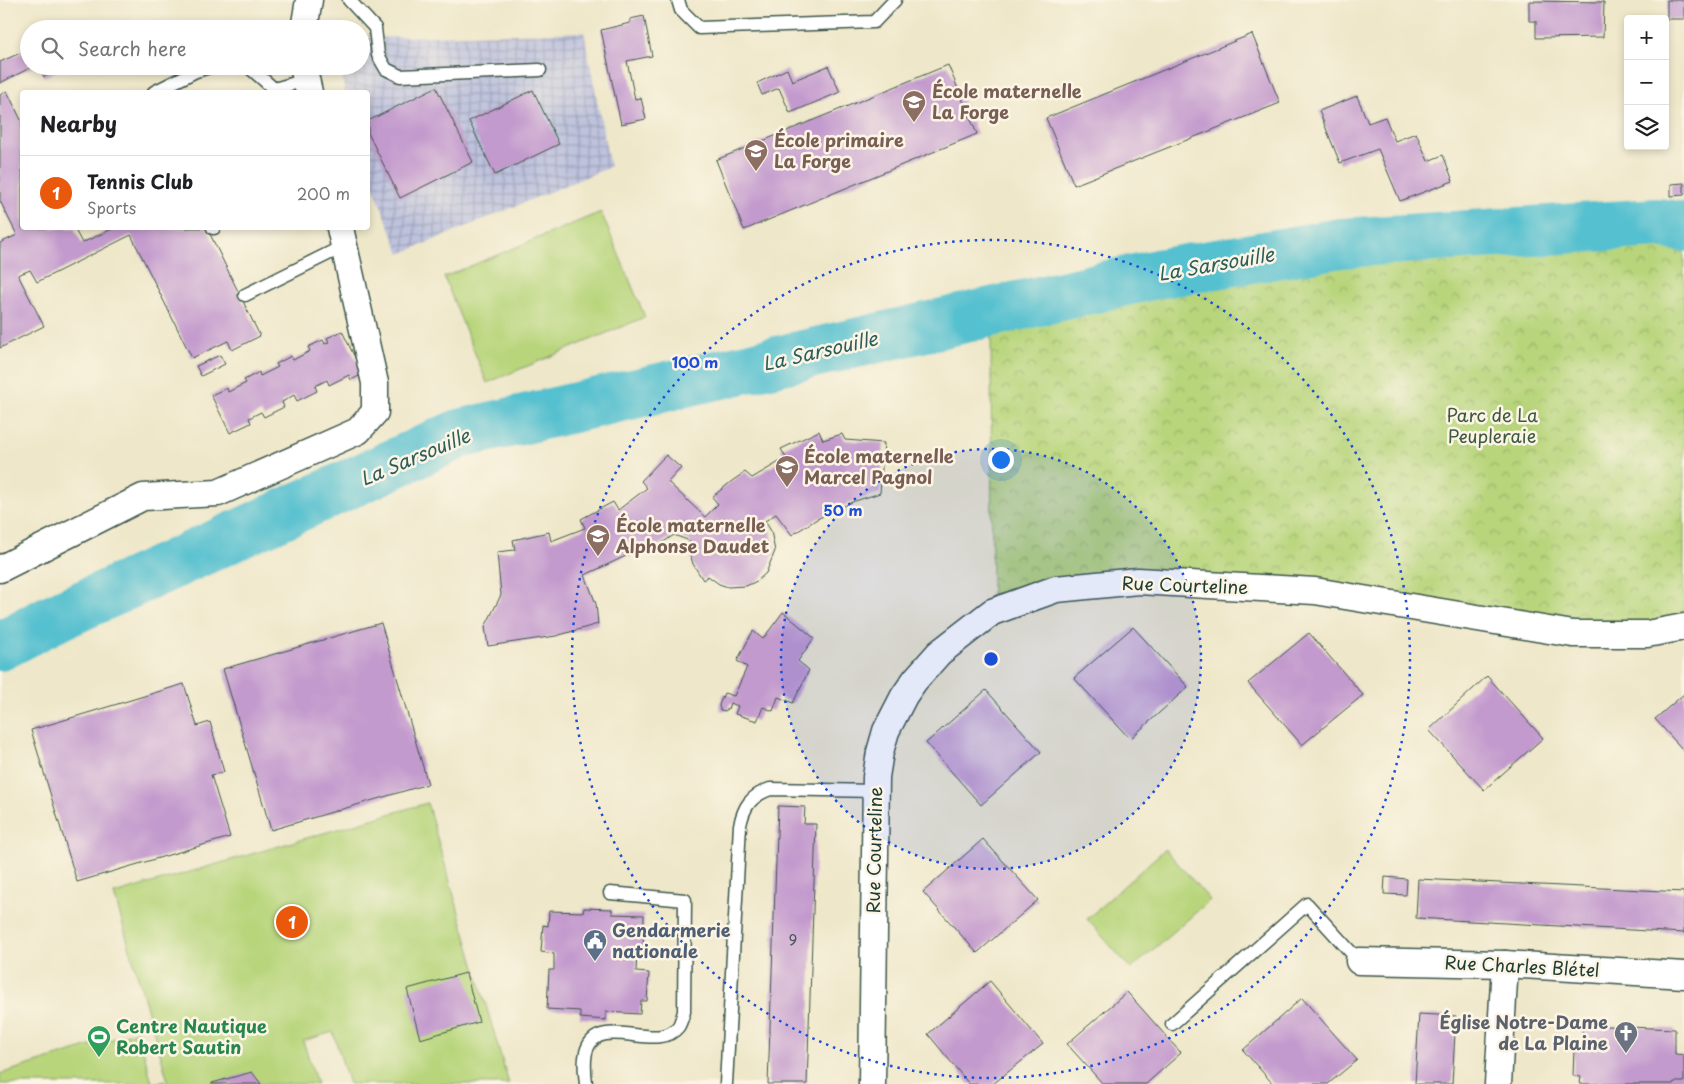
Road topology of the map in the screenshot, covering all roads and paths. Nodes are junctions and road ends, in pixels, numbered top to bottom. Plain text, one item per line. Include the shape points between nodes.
1 (309, 0) edge
2 (349, 0) edge
3 (678, 0) edge
4 (896, 0) edge
5 (306, 20) edge
6 (368, 20) edge
7 (370, 23) edge
8 (540, 70) dead end
9 (188, 75) edge
10 (257, 75) edge
11 (306, 80) edge
12 (158, 90) edge
13 (272, 90) edge
14 (276, 90) edge
15 (342, 237) edge
16 (245, 295) dead end
17 (0, 568) edge
18 (1684, 626) edge
19 (876, 791) junction
20 (610, 893) dead end
21 (1359, 961) joint
22 (1505, 964) junction
23 (1684, 975) edge
24 (1172, 1024) dead end
25 (586, 1084) edge
26 (726, 1084) edge
27 (872, 1084) edge
28 (1498, 1084) edge

1 - 5 street
2 - 6 lane
3 - 4 lane via 681,10 699,28 874,22
7 - 8 lane via 375,28 378,55 386,69 400,76
9 - 12 lane
10 - 13 lane
11 - 14 lane
15 - 16 lane
15 - 17 street via 375,382 375,412 358,431 218,493 143,497
18 - 19 street, Rue Courteline via 1647,634 1573,634 1315,590 1138,581 1056,589 992,612 939,653 915,680 886,730
19 - 26 lane via 770,789 760,792 745,807 740,825
19 - 27 street, Rue Courteline
20 - 25 lane via 685,900 684,1012 678,1026 667,1036 598,1036 588,1048 584,1065
21 - 22 street, Rue Charles Blétel
21 - 24 lane via 1307,904
22 - 23 street, Rue Charles Blétel
22 - 28 street

